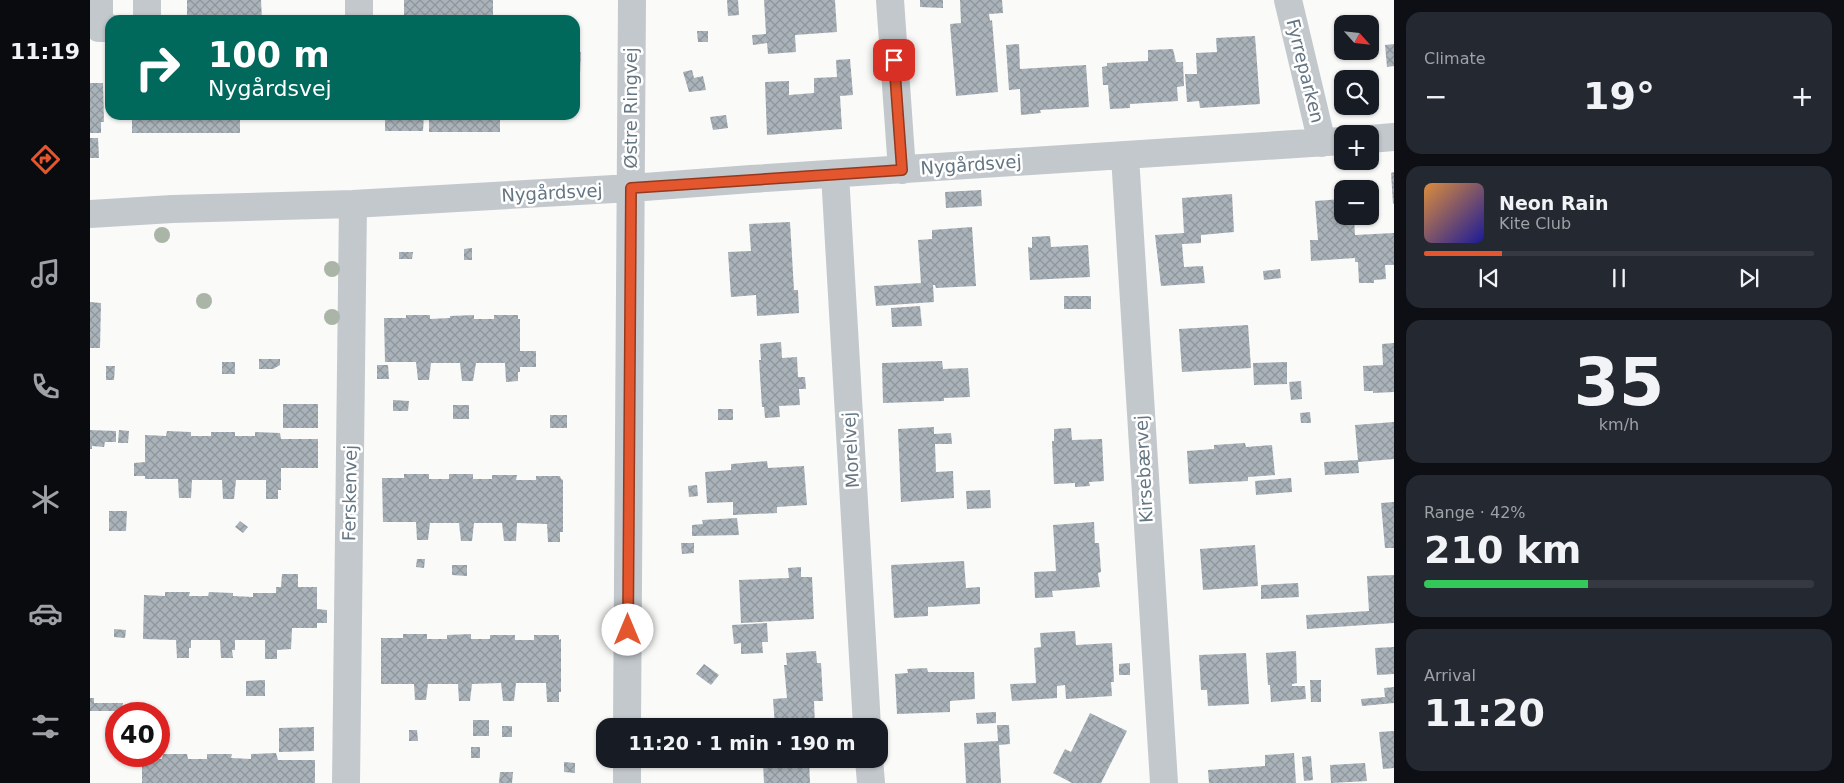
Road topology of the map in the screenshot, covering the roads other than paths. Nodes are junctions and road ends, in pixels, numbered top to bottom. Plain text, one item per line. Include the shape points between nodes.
1 (99, 0) edge
2 (147, 0) edge
3 (359, 0) edge
4 (632, 0) edge
5 (890, 0) edge
6 (1288, 0) edge
7 (148, 15) edge
8 (359, 15) edge
9 (105, 28) edge
10 (1394, 137) edge
11 (1379, 138) edge
12 (1332, 142) edge
13 (1125, 156) junction
14 (902, 170) junction
15 (836, 174) junction
16 (631, 188) junction
17 (353, 204) junction
18 (90, 214) edge
19 (627, 718) edge
20 (867, 718) edge
21 (627, 768) edge
22 (870, 768) edge
23 (346, 783) edge
24 (627, 783) edge
25 (871, 783) edge
26 (1164, 783) edge

1 - 9 street via 99,28
2 - 7 street
3 - 8 street
4 - 16 street, Østre Ringvej
5 - 14 street
6 - 12 street, Fyrreparken
10 - 11 street
12 - 13 street, Nygårdsvej
13 - 14 street, Nygårdsvej
13 - 26 street, Kirsebærvej
14 - 15 street, Nygårdsvej
15 - 16 street, Nygårdsvej
15 - 20 street, Morelvej
16 - 17 street, Nygårdsvej
16 - 19 street, Østre Ringvej
17 - 18 street, Nygårdsvej
17 - 23 street, Ferskenvej
21 - 24 street
22 - 25 street

